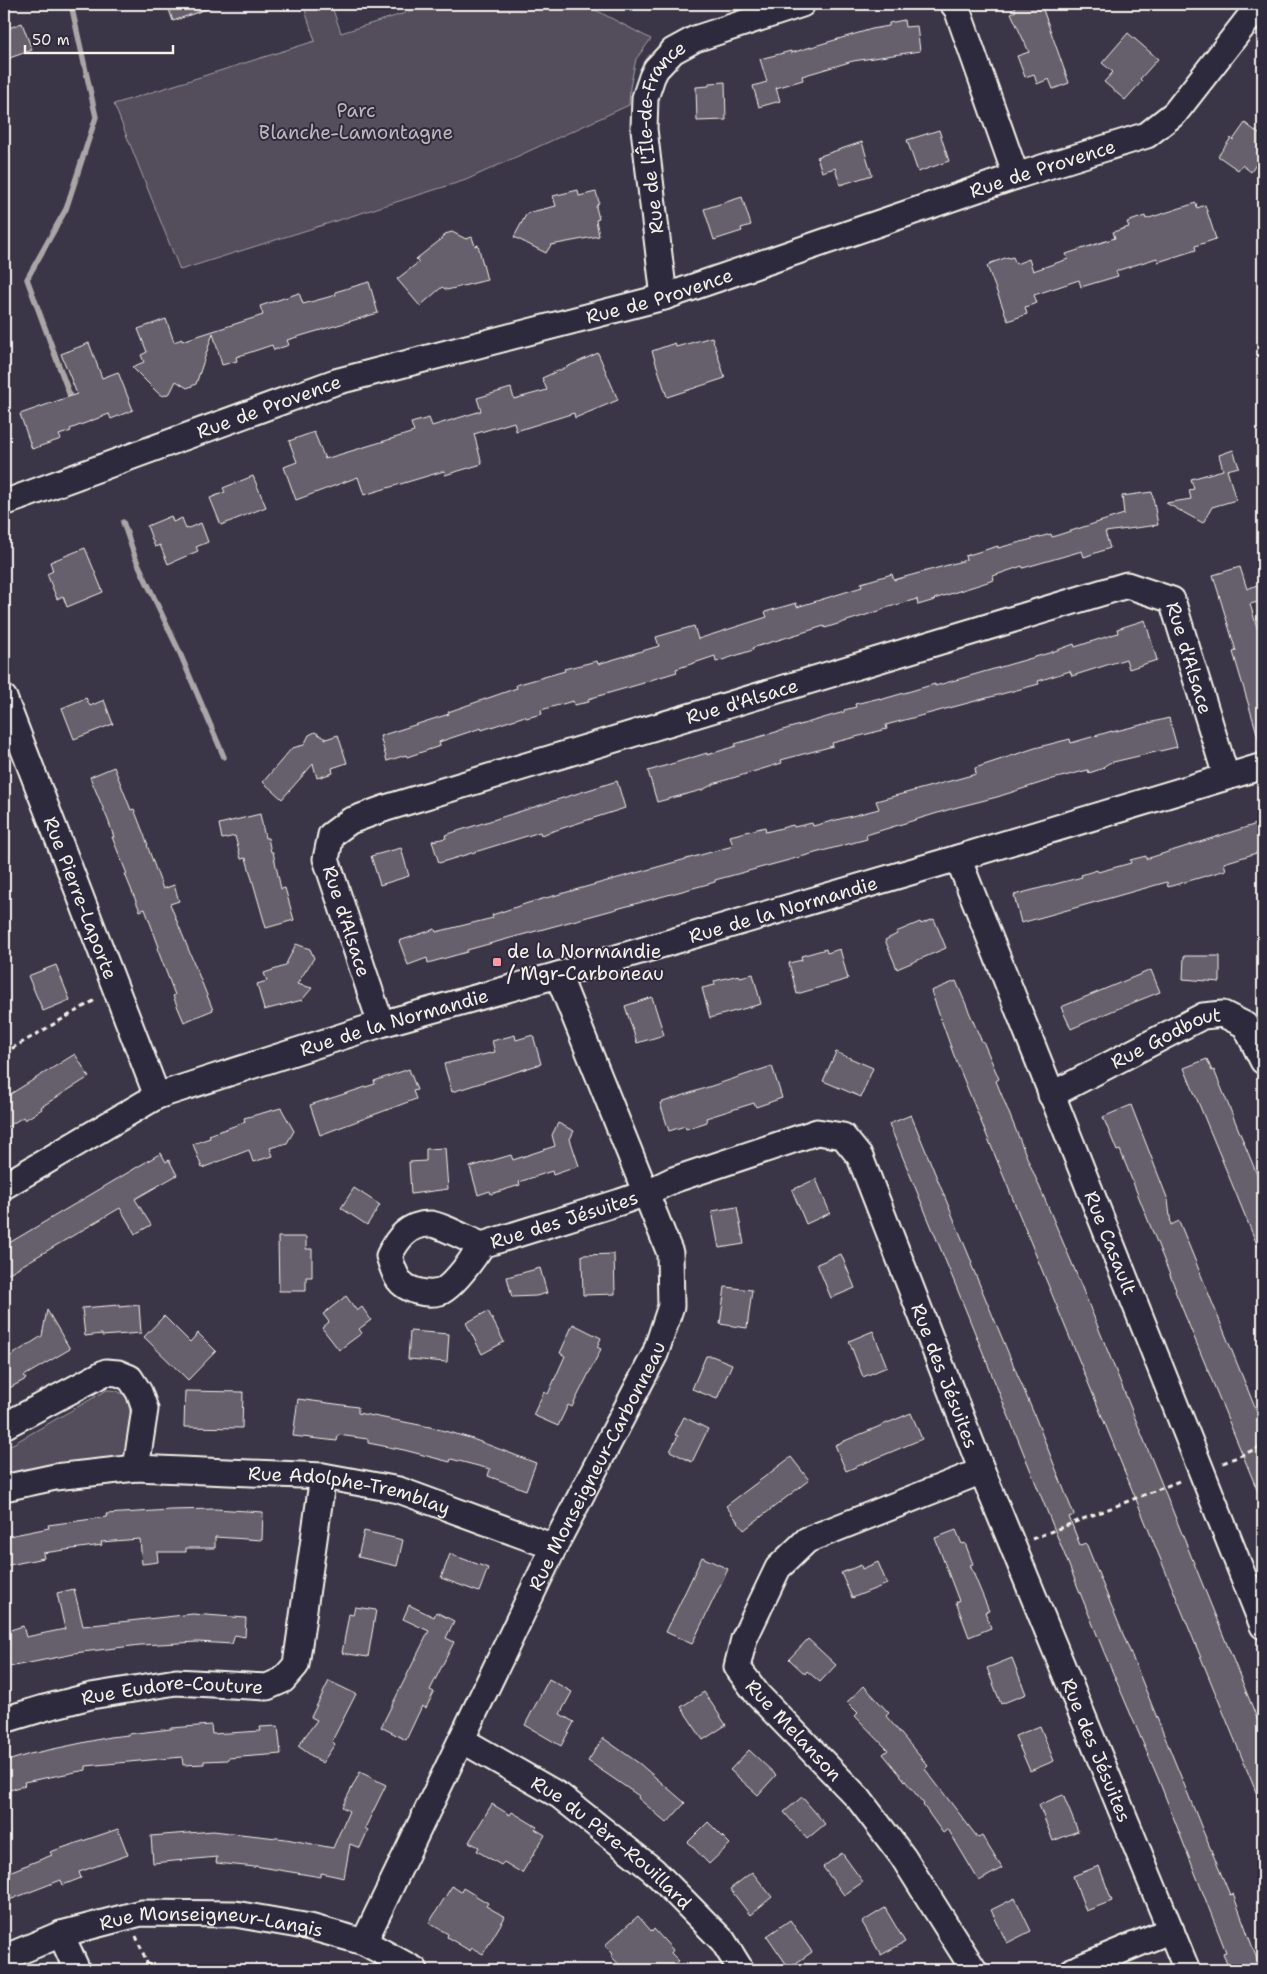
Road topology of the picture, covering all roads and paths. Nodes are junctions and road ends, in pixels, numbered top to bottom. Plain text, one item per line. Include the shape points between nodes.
1 (802, 4) edge
2 (953, 4) edge
3 (1260, 4) edge
4 (1016, 176) junction
5 (664, 298) junction
6 (4, 503) edge
7 (4, 698) edge
8 (1263, 766) edge
9 (1226, 776) junction
10 (958, 858) junction
11 (558, 975) junction
12 (117, 987) junction
13 (381, 1024) junction
14 (4, 1053) edge
15 (1263, 1061) edge
16 (1051, 1095) junction
17 (158, 1096) junction
18 (4, 1186) edge
19 (646, 1193) junction
20 (482, 1245) dead end
21 (4, 1426) edge
22 (1263, 1446) edge
23 (136, 1468) junction
24 (982, 1471) junction
25 (1202, 1472) junction
26 (324, 1476) junction
27 (4, 1488) edge
28 (1013, 1546) junction
29 (554, 1547) junction
30 (1263, 1626) edge
31 (4, 1720) edge
32 (462, 1740) junction
33 (128, 1916) junction
34 (1171, 1930) junction
35 (61, 1934) junction
36 (364, 1942) junction
37 (4, 1958) edge
38 (76, 1970) edge
39 (150, 1970) edge
40 (415, 1970) edge
41 (741, 1970) edge
42 (974, 1970) edge
43 (1074, 1970) edge
44 (1187, 1970) edge

1 - 5 street, Rue de l'Île-de-France via 695,39 673,51 652,77 646,98 644,129
2 - 4 street
3 - 4 street, Rue de Provence via 1175,113 1147,135
4 - 5 street, Rue de Provence
5 - 6 street, Rue de Provence via 335,382
7 - 12 street, Rue Pierre-Laporte
8 - 9 street, Rue de la Normandie
9 - 10 street, Rue de la Normandie
9 - 13 street, Rue d'Alsace via 1172,600 1127,585 350,820 331,835 326,859
10 - 11 street, Rue de la Normandie
10 - 16 street, Rue Casault
11 - 13 street, Rue de la Normandie
11 - 19 street, Rue Monseigneur-Carbonneau
12 - 14 path
12 - 17 street, Rue Pierre-Laporte
13 - 17 street, Rue de la Normandie
15 - 16 street, Rue Godbout via 1245,1025 1223,1014 1203,1016
16 - 25 street, Rue Casault
17 - 18 street, Rue de la Normandie
19 - 20 street, Rue des Jésuites
19 - 24 street, Rue des Jésuites via 673,1180 817,1132 843,1136 860,1157
19 - 29 street, Rue Monseigneur-Carbonneau via 670,1253 671,1306 655,1354
21 - 23 street via 106,1372 118,1373 130,1378 145,1409
22 - 25 path
23 - 26 street, Rue Adolphe-Tremblay
23 - 27 street, Rue Adolphe-Tremblay via 55,1476
24 - 28 street, Rue des Jésuites
24 - 42 street, Rue Melanson via 807,1540 778,1568 744,1639 737,1667 758,1695 859,1799 903,1857
25 - 28 path
25 - 30 street, Rue Casault
26 - 29 street, Rue Adolphe-Tremblay via 399,1490
26 - 31 street, Rue Eudore-Couture via 296,1665 283,1680 267,1687 176,1682 91,1696
28 - 34 street, Rue des Jésuites
29 - 32 street, Rue Monseigneur-Carbonneau
32 - 36 street, Rue Monseigneur-Carbonneau
32 - 41 street, Rue du Père-Rouillard via 560,1796 653,1870 723,1941
33 - 35 street, Rue Monseigneur-Langis
33 - 36 street, Rue Monseigneur-Langis via 141,1913 235,1914 310,1927
33 - 39 path
34 - 43 street
34 - 44 street, Rue des Jésuites
35 - 37 street, Rue Monseigneur-Langis
35 - 38 street
36 - 40 street, Rue Monseigneur-Langis

